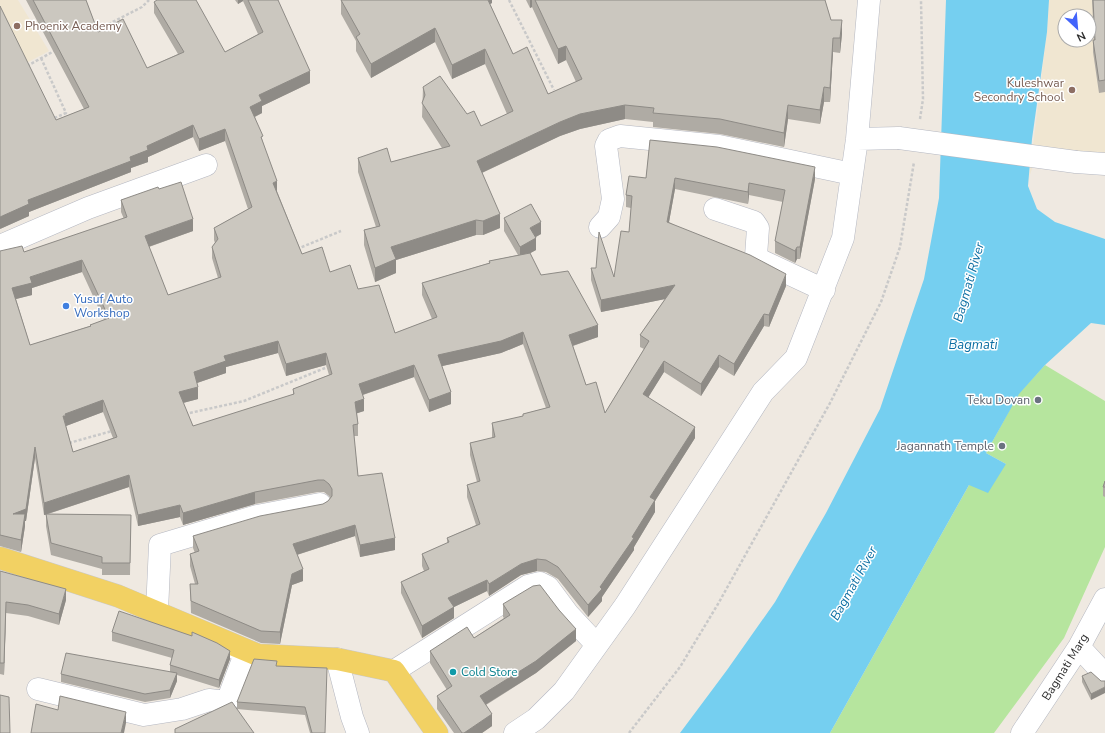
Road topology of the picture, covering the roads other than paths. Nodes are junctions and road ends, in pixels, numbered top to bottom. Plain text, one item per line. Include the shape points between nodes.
1 (869, 0) edge
2 (857, 139) junction
3 (1105, 164) edge
4 (206, 165) dead end
5 (852, 174) junction
6 (714, 209) dead end
7 (600, 227) dead end
8 (0, 246) edge
9 (824, 290) junction
10 (320, 504) edge
11 (0, 558) edge
12 (1105, 599) edge
13 (157, 611) junction
14 (225, 642) junction
15 (597, 645) junction
16 (1079, 647) junction
17 (337, 659) junction
18 (394, 671) junction
19 (1105, 675) edge
20 (38, 689) dead end
21 (358, 733) edge
22 (437, 733) edge
23 (515, 733) edge
24 (1022, 733) edge

1 - 2 street
2 - 3 street, bridge via 899,138
2 - 5 street
4 - 8 street via 88,208
5 - 7 street via 719,146 620,136 609,140 606,146 613,199 609,217
5 - 9 street via 843,238
6 - 9 street via 754,222 758,228 756,256 762,261
9 - 15 street via 796,358 763,392 626,606
10 - 13 street via 257,516 160,545
11 - 13 main road
12 - 16 street, Bagmati Marg
13 - 14 main road
14 - 17 main road via 258,654
14 - 20 street via 245,654 227,702 209,700 182,710 144,715
15 - 18 street via 568,614 548,587 540,583 528,586
15 - 23 street via 564,691 536,719
16 - 19 street
16 - 24 street, Bagmati Marg
17 - 18 main road
17 - 21 street
18 - 22 main road

